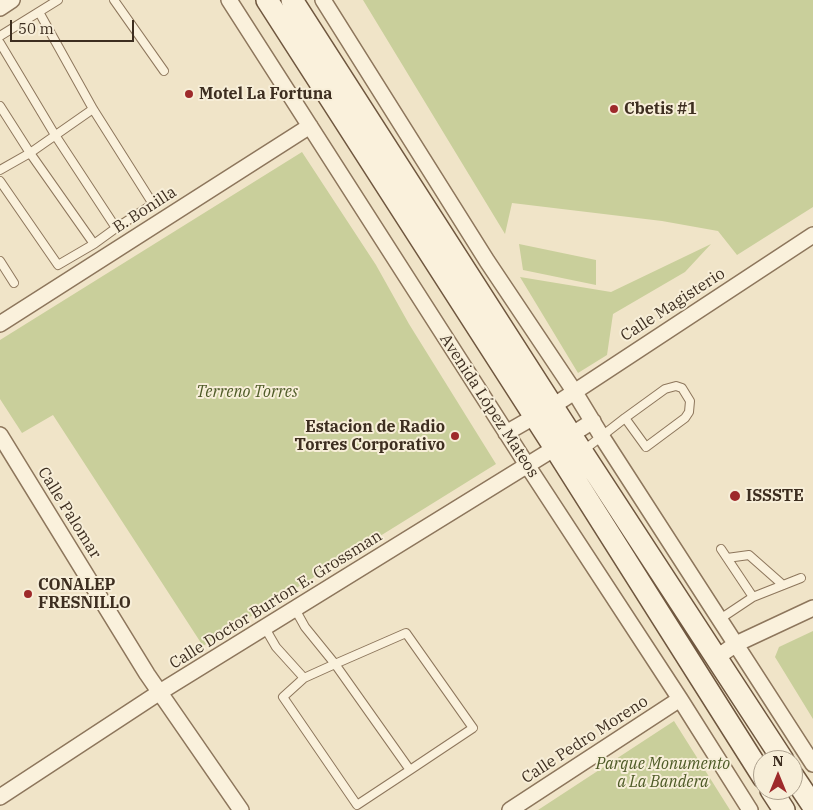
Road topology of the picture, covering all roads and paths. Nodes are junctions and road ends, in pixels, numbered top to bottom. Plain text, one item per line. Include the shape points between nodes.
1 (12, 0) edge
2 (58, 0) edge
3 (114, 0) edge
4 (229, 0) edge
5 (268, 0) edge
6 (292, 0) edge
7 (323, 0) edge
8 (0, 8) edge
9 (39, 12) junction
10 (0, 36) edge
11 (0, 43) edge
12 (164, 71) dead end
13 (0, 106) edge
14 (93, 109) junction
15 (310, 126) junction
16 (55, 135) junction
17 (30, 153) junction
18 (0, 170) edge
19 (0, 181) edge
20 (116, 228) junction
21 (813, 235) edge
22 (94, 244) junction
23 (0, 261) edge
24 (14, 283) dead end
25 (0, 324) edge
26 (574, 391) junction
27 (553, 406) junction
28 (534, 416) junction
29 (625, 418) junction
30 (593, 421) junction
31 (506, 433) junction
32 (0, 435) edge
33 (602, 437) junction
34 (570, 445) junction
35 (527, 465) junction
36 (721, 549) dead end
37 (727, 558) junction
38 (801, 578) dead end
39 (783, 585) junction
40 (753, 598) junction
41 (813, 608) edge
42 (295, 609) junction
43 (720, 619) junction
44 (264, 628) junction
45 (736, 644) junction
46 (716, 658) junction
47 (335, 664) junction
48 (304, 678) junction
49 (160, 692) junction
50 (680, 699) junction
51 (776, 750) edge
52 (753, 760) edge
53 (813, 764) edge
54 (410, 770) junction
55 (803, 791) edge
56 (0, 797) edge
57 (813, 806) edge
58 (241, 810) edge
59 (510, 810) edge
60 (750, 810) edge

1 - 8 street
2 - 9 lane
3 - 12 lane
4 - 15 street, Avenida López Mateos
5 - 28 main road, Avenida López Mateos
6 - 27 main road, Avenida López Mateos
7 - 26 street via 487,261
9 - 10 lane
9 - 14 lane
11 - 16 lane
13 - 17 lane
14 - 16 lane
14 - 20 lane via 153,204
15 - 25 street, B. Bonilla
15 - 31 street, Avenida López Mateos
16 - 17 lane
16 - 20 lane
17 - 18 lane
17 - 22 lane
19 - 22 lane via 58,265
20 - 22 lane
21 - 26 street, Calle Magisterio
23 - 24 lane
26 - 27 street, Calle Magisterio
26 - 30 street
27 - 28 street, Calle Magisterio
27 - 34 main road, Avenida López Mateos
28 - 31 street, Calle Magisterio
28 - 34 main road, Avenida López Mateos
29 - 29 lane via 646,447 685,418 690,401 682,388 676,386 665,389
29 - 33 lane
30 - 33 street
30 - 34 street, Calle Doctor Burton E. Grossman
31 - 35 street, Avenida López Mateos
32 - 49 street, Calle Palomar
33 - 34 lane
33 - 43 street
34 - 35 street, Calle Doctor Burton E. Grossman
34 - 46 main road, Avenida López Mateos
34 - 52 main road, Avenida López Mateos
35 - 42 street, Calle Doctor Burton E. Grossman
35 - 50 street, Avenida López Mateos
36 - 37 lane
37 - 39 lane via 749,556
37 - 40 lane
38 - 39 lane
39 - 40 lane
40 - 43 lane
41 - 45 street
42 - 44 street, Calle Doctor Burton E. Grossman
42 - 47 lane
43 - 45 street
44 - 48 lane
44 - 49 street, Calle Doctor Burton E. Grossman
45 - 46 street
45 - 53 street
46 - 51 main road, Avenida López Mateos
47 - 48 lane
47 - 54 lane
47 - 54 lane via 406,633 417,648 473,728
48 - 54 lane via 283,696 357,805
49 - 56 street, Calle Doctor Burton E. Grossman
49 - 58 street, Calle Palomar
50 - 59 street, Calle Pedro Moreno
50 - 60 street, Avenida López Mateos
55 - 57 main road

